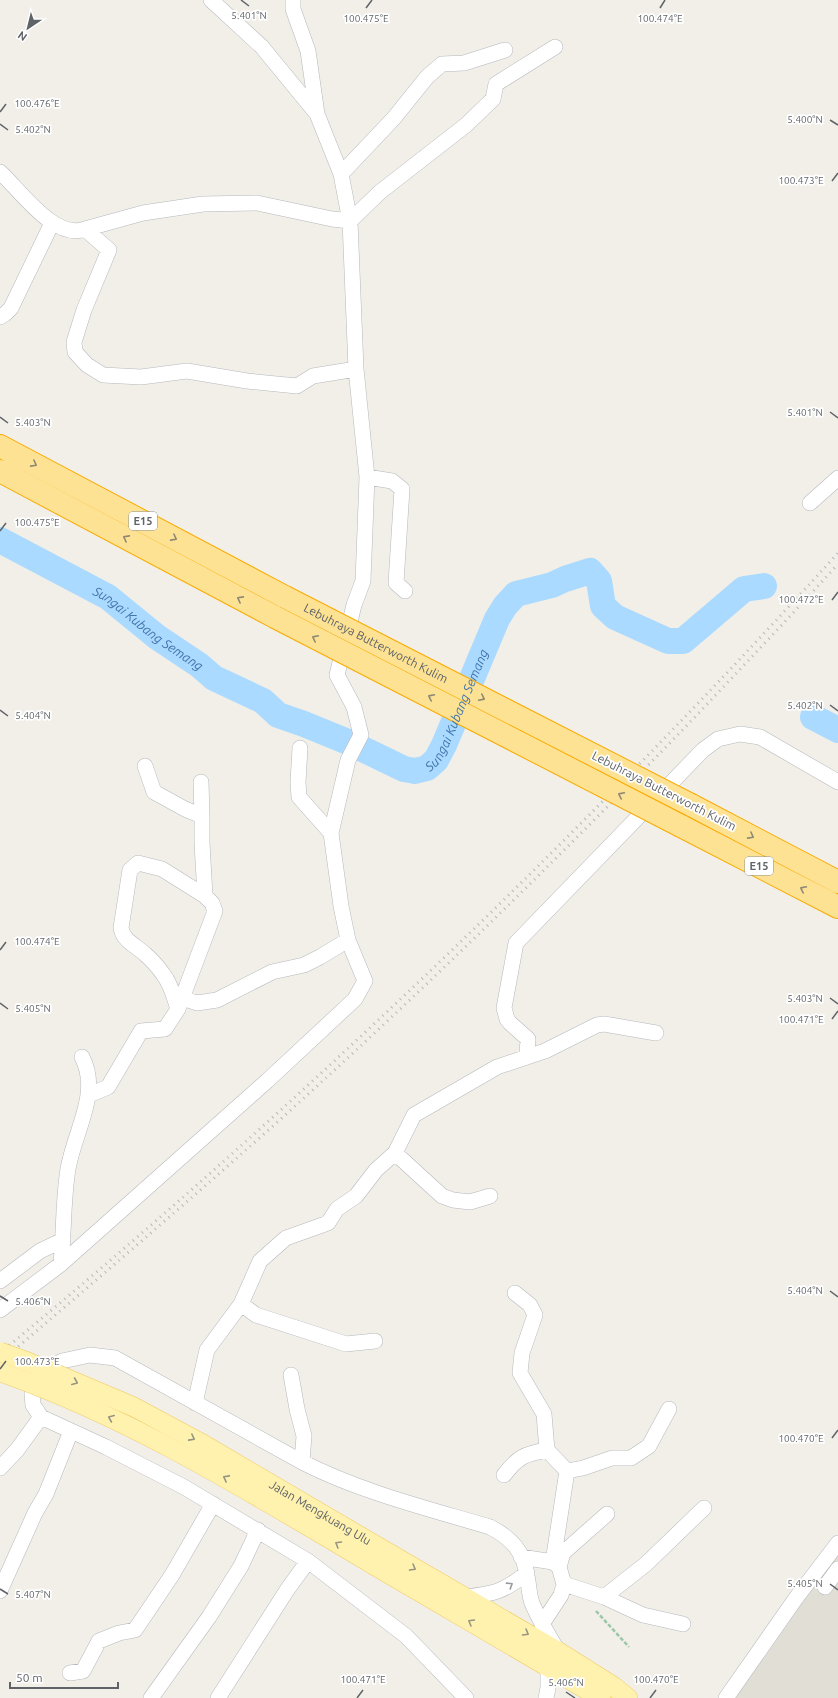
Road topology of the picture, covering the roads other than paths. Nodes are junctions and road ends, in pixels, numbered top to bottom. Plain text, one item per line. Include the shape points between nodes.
1 (211, 0) edge
2 (293, 0) edge
3 (555, 47) dead end
4 (505, 50) dead end
5 (317, 114) junction
6 (0, 172) edge
7 (341, 174) junction
8 (350, 221) junction
9 (52, 224) junction
10 (85, 229) junction
11 (0, 317) edge
12 (356, 369) junction
13 (0, 446) edge
14 (0, 471) edge
15 (367, 477) junction
16 (838, 478) edge
17 (810, 503) dead end
18 (406, 591) dead end
19 (300, 748) dead end
20 (145, 766) dead end
21 (201, 782) dead end
22 (838, 782) edge
23 (202, 816) junction
24 (332, 833) junction
25 (838, 882) edge
26 (205, 896) junction
27 (838, 907) edge
28 (348, 940) junction
29 (180, 1003) junction
30 (656, 1033) dead end
31 (529, 1055) junction
32 (82, 1057) dead end
33 (89, 1095) junction
34 (395, 1153) junction
35 (490, 1196) dead end
36 (63, 1240) junction
37 (61, 1264) junction
38 (0, 1282) edge
39 (515, 1293) dead end
40 (241, 1304) junction
41 (0, 1310) edge
42 (375, 1341) dead end
43 (0, 1352) edge
44 (0, 1372) edge
45 (292, 1375) dead end
46 (194, 1403) junction
47 (668, 1409) dead end
48 (41, 1417) junction
49 (71, 1431) junction
50 (547, 1450) junction
51 (302, 1462) junction
52 (0, 1468) edge
53 (567, 1471) junction
54 (504, 1474) dead end
55 (213, 1504) junction
56 (704, 1508) dead end
57 (607, 1514) dead end
58 (258, 1530) junction
59 (838, 1543) edge
60 (376, 1556) junction
61 (521, 1556) junction
62 (308, 1560) junction
63 (556, 1564) junction
64 (838, 1569) edge
65 (527, 1573) junction
66 (564, 1584) junction
67 (825, 1587) dead end
68 (0, 1591) edge
69 (464, 1597) junction
70 (604, 1597) junction
71 (542, 1624) junction
72 (683, 1624) dead end
73 (559, 1652) junction
74 (548, 1668) junction
75 (70, 1673) dead end
76 (151, 1698) edge
77 (218, 1698) edge
78 (466, 1698) edge
79 (546, 1698) edge
80 (601, 1698) edge
81 (628, 1698) edge
82 (726, 1698) edge

1 - 5 street via 262,47
2 - 5 street via 308,51
3 - 8 street via 496,84 493,99 466,125 380,192
4 - 7 street via 464,63 442,64 427,77 394,118
5 - 7 street
6 - 9 street
7 - 8 street
8 - 10 street via 257,203 203,204 142,213
8 - 12 street
9 - 10 street via 77,232
9 - 11 street via 11,308
10 - 12 street via 109,250 84,310 74,342 75,352 86,365 103,375 140,377 187,371 297,386 313,376
12 - 15 street
13 -> 25 highway, Lebuhraya Butterworth Kulim / E15, bridge via 285,597
27 -> 14 highway, Lebuhraya Butterworth Kulim / E15, bridge via 275,618
15 - 18 street via 392,481 402,489 396,583
15 - 24 street via 363,581 354,605 337,674 354,707 360,734 348,760
16 - 17 street
19 - 24 street via 299,797
20 - 23 street via 154,792
21 - 23 street
22 - 31 street via 760,737 740,734 718,739 703,750 516,943 504,1008 510,1023 528,1039
23 - 26 street
24 - 28 street via 340,906
26 - 29 street via 215,911
26 - 29 street via 162,869 138,863 130,870 122,933 163,974
28 - 29 street via 304,965 272,972 218,1000
28 - 37 street via 365,981 355,1000
29 - 33 street via 165,1029 141,1031 108,1087
30 - 31 street via 597,1025 545,1051
31 - 34 street via 497,1067 414,1115
32 - 33 street via 87,1066
33 - 36 street via 68,1168
34 - 35 street via 442,1196 470,1202
34 - 40 street via 376,1170 356,1196 337,1209 328,1223 286,1238 260,1261
36 - 37 street
36 - 38 street via 40,1251
37 - 41 street
39 - 50 street via 530,1305 535,1315 522,1353 520,1373 544,1414
40 - 42 street via 256,1315 346,1344
40 - 46 street via 207,1350
43 -> 60 main road, Jalan Mengkuang Ulu, bridge via 134,1407 201,1443
60 -> 44 main road, Jalan Mengkuang Ulu, bridge via 125,1424
45 - 51 street via 304,1436
46 - 48 street via 115,1358 90,1355 62,1361 39,1376 32,1394 33,1405
46 - 51 street
47 - 53 street via 649,1446 631,1458 612,1458
48 - 49 street
48 - 52 street
49 - 55 street
49 - 68 street via 46,1494
50 - 53 street
50 - 54 street via 515,1460
51 - 61 street via 331,1477 364,1489 490,1527 514,1543
53 - 63 street
55 - 58 street
55 - 75 street via 172,1575 135,1630 99,1641 83,1671
56 - 70 street via 646,1564
57 - 63 street via 563,1552
58 - 62 street
58 - 76 street via 241,1566 209,1617
59 - 82 street
60 -> 69 main road, Jalan Mengkuang Ulu
74 -> 60 main road, Jalan Mengkuang Ulu
61 - 63 street
61 - 65 street
62 - 77 street
62 - 78 street via 406,1636
63 - 66 street
64 - 67 street
69 -> 65 street via 498,1592 511,1586
65 - 71 street via 531,1601
66 - 70 street
66 - 71 street via 561,1595
69 -> 73 main road, Jalan Mengkuang Ulu
70 - 72 street via 643,1615
71 - 73 street
73 - 81 main road, Jalan Mengkuang Ulu
74 - 79 street
74 - 80 main road, Jalan Mengkuang Ulu

